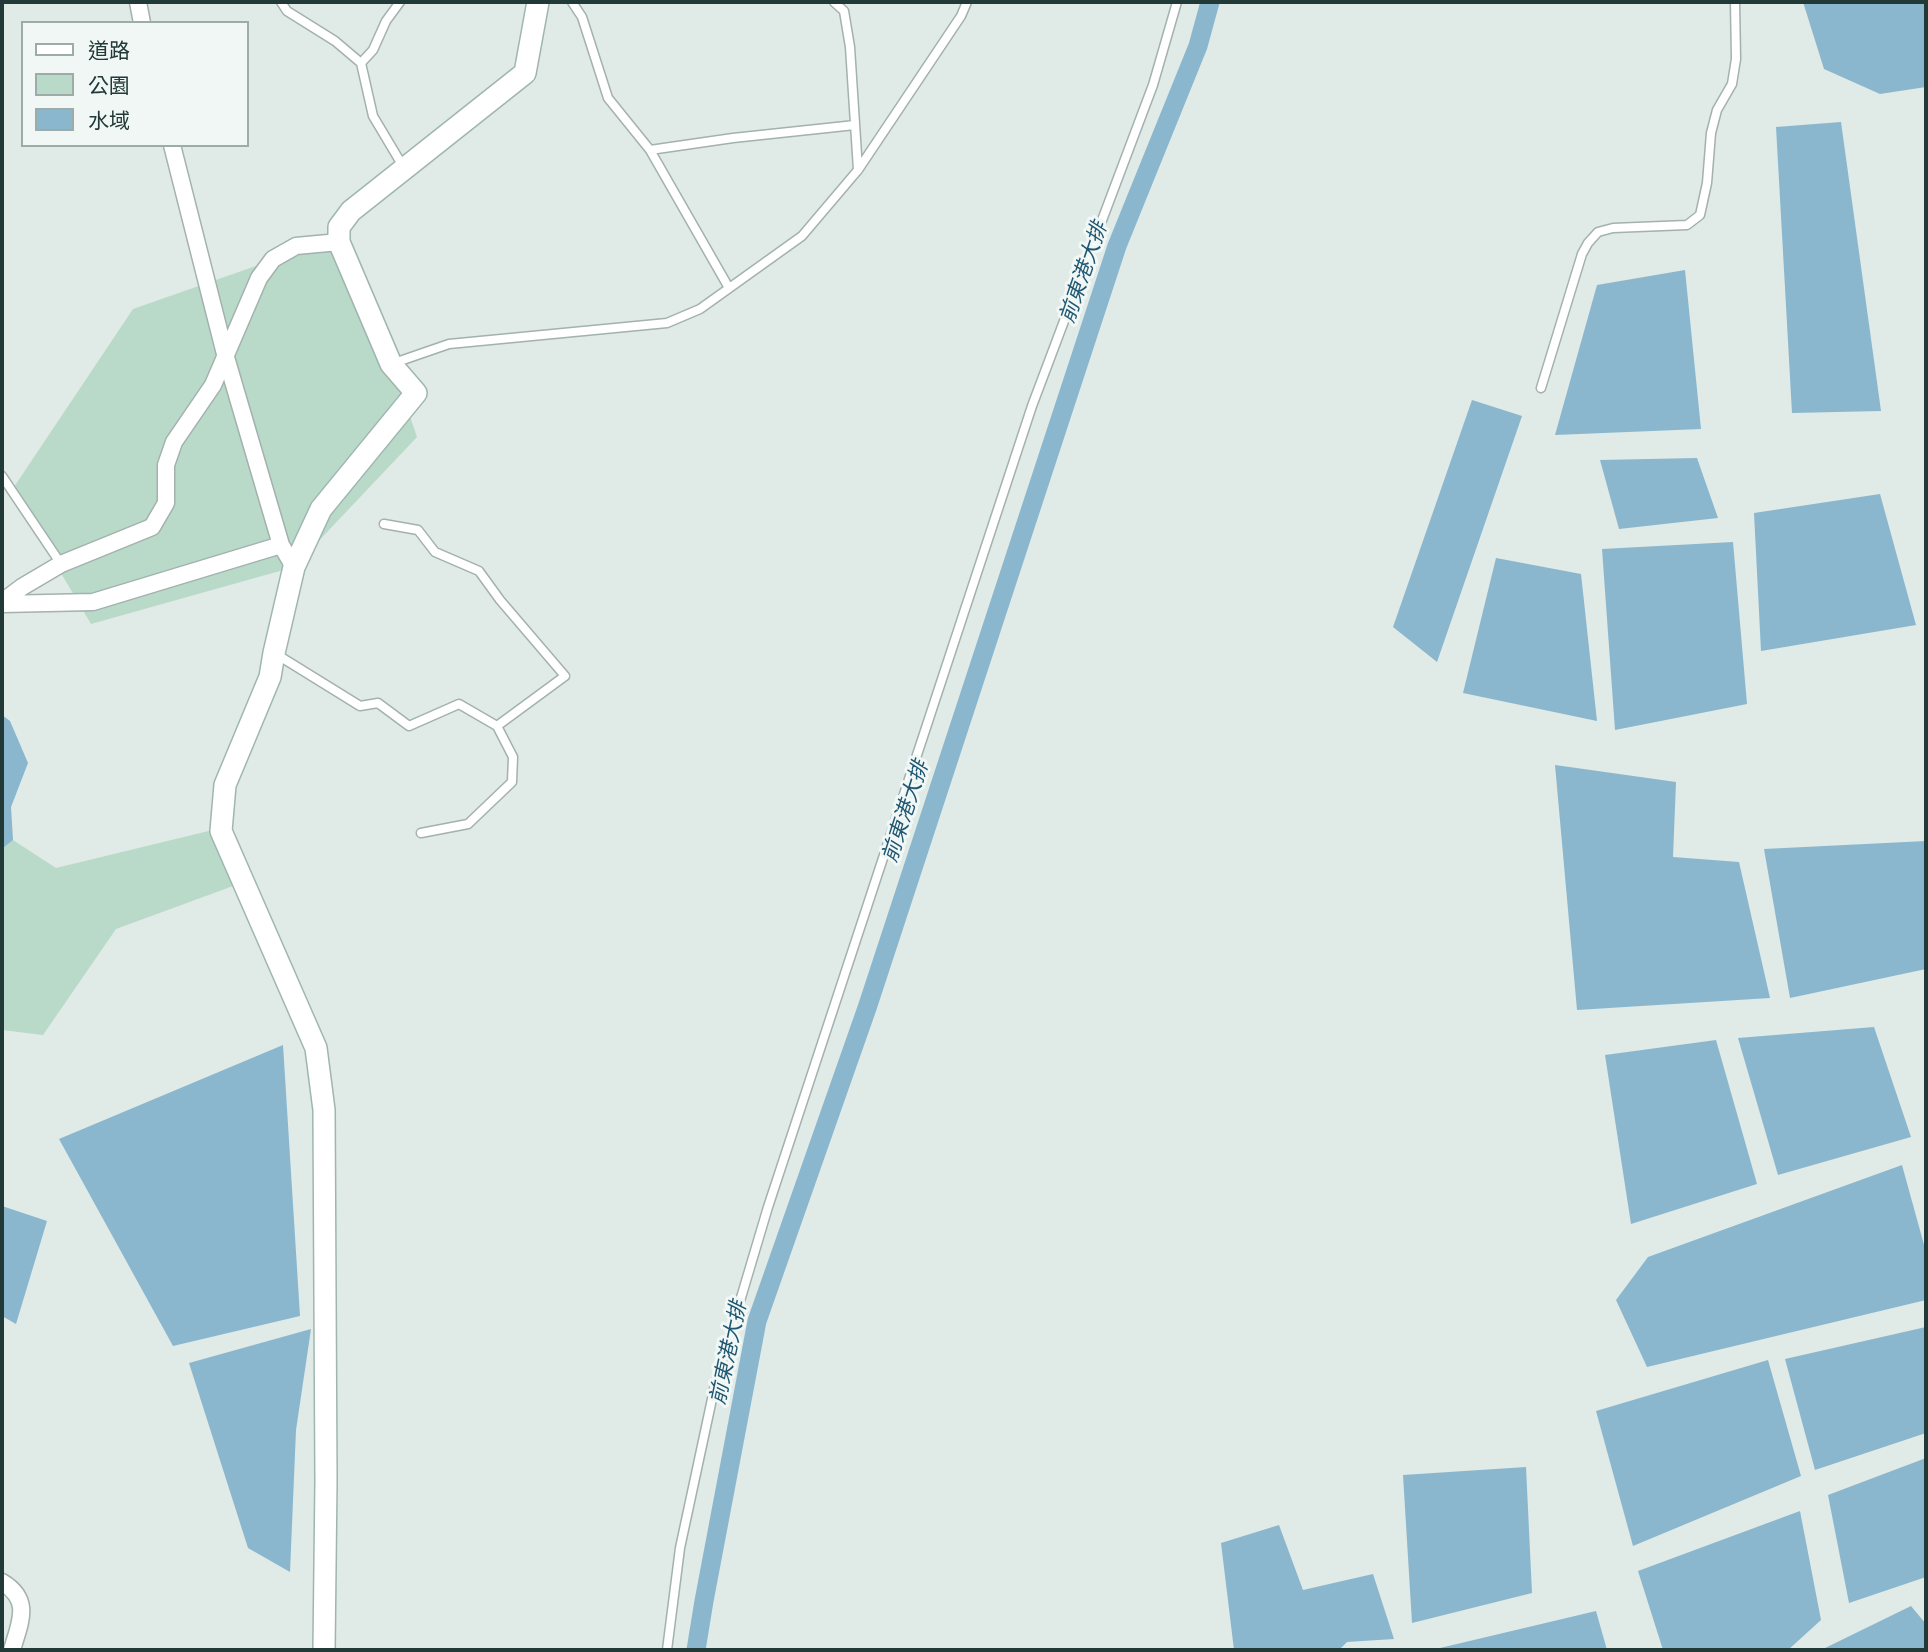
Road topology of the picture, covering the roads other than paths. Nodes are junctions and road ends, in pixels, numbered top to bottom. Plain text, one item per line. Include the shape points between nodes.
1 (138, 2) edge
2 (281, 2) edge
3 (400, 2) edge
4 (538, 2) edge
5 (572, 2) edge
6 (834, 2) edge
7 (967, 2) edge
8 (1177, 2) edge
9 (1735, 2) edge
10 (142, 21) edge
11 (361, 63) junction
12 (855, 125) junction
13 (173, 147) edge
14 (650, 150) junction
15 (404, 168) junction
16 (858, 170) junction
17 (339, 242) junction
18 (729, 288) junction
19 (225, 354) junction
20 (391, 364) junction
21 (1541, 388) dead end
22 (2, 476) edge
23 (384, 524) dead end
24 (281, 545) junction
25 (61, 564) junction
26 (294, 567) junction
27 (2, 603) edge
28 (274, 653) junction
29 (497, 726) junction
30 (421, 834) dead end
31 (2, 1582) edge
32 (12, 1650) edge
33 (324, 1650) edge
34 (667, 1650) edge

1 - 10 street
2 - 11 lane via 287,11
3 - 11 lane
4 - 15 main road via 525,73
5 - 14 lane via 582,17 608,98
6 - 12 lane via 844,12 850,47
7 - 16 lane
8 - 34 lane via 1153,85 1032,406 768,1207 715,1385 680,1548
9 - 21 lane via 1737,59 1711,134 1700,215 1688,225 1598,232 1582,254
11 - 15 lane via 373,116
12 - 14 lane
12 - 16 lane
13 - 19 street
14 - 18 lane
15 - 17 main road via 351,211 339,227
16 - 18 lane via 802,236
17 - 19 street via 296,246 273,259 259,278
17 - 20 main road
18 - 20 lane via 700,309 667,323 449,344
19 - 24 street
19 - 25 street via 213,385 174,442 166,465 166,503 152,527
20 - 26 main road via 416,393 321,509
22 - 25 lane
23 - 29 lane via 418,530 435,552 479,570 565,676
24 - 26 street
24 - 27 street via 93,602
25 - 27 street
26 - 28 main road
28 - 29 lane via 360,706 378,703 409,726 459,704
28 - 33 main road via 270,677 225,785 221,831 316,1048 324,1110
29 - 30 lane via 513,757 512,782 468,824
31 - 32 street via 20,1601 22,1615

